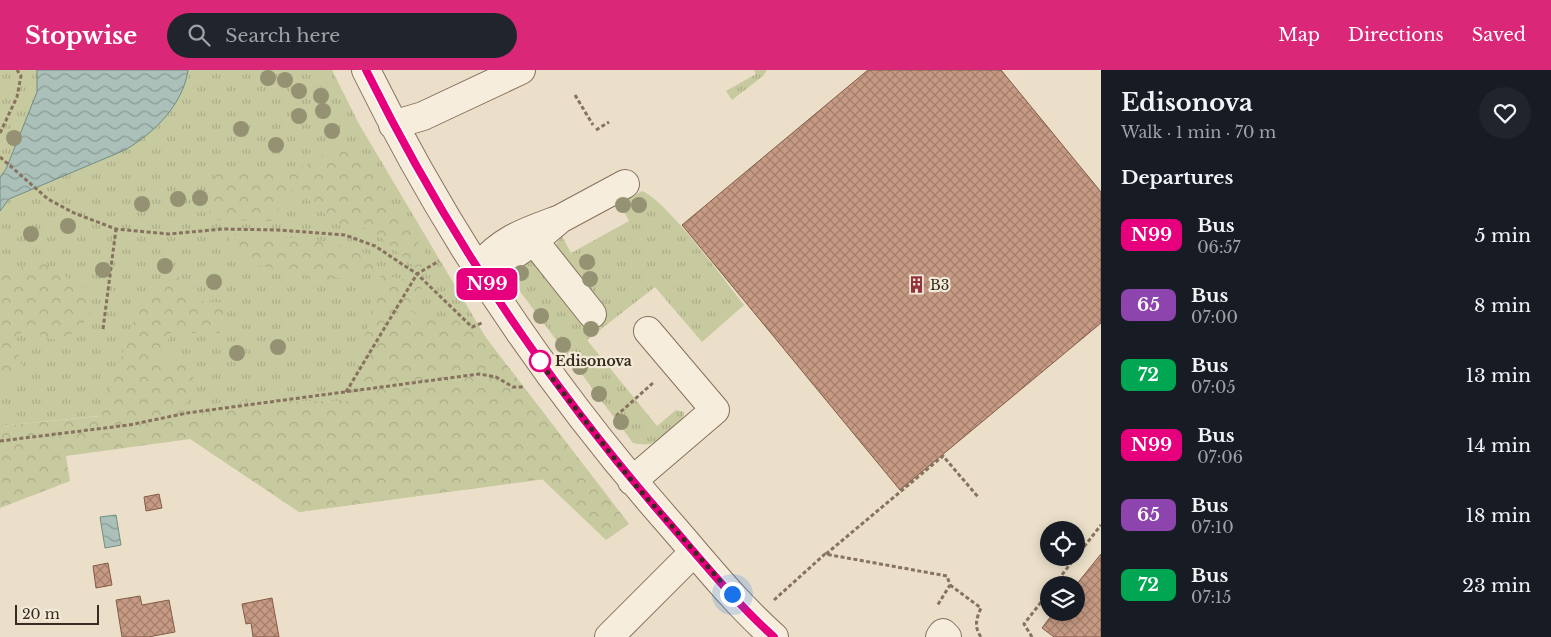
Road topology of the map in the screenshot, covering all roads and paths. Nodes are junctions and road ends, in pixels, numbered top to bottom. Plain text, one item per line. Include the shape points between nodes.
1 (17, 70) edge
2 (366, 70) edge
3 (521, 70) edge
4 (574, 95) dead end
5 (609, 122) dead end
6 (393, 125) junction
7 (593, 125) dead end
8 (596, 130) dead end
9 (0, 133) edge
10 (0, 157) edge
11 (625, 184) dead end
12 (560, 219) junction
13 (116, 229) junction
14 (534, 241) junction
15 (444, 258) dead end
16 (477, 269) junction
17 (417, 274) junction
18 (592, 314) dead end
19 (486, 321) dead end
20 (103, 329) dead end
21 (648, 331) dead end
22 (676, 364) junction
23 (549, 374) junction
24 (345, 392) junction
25 (614, 417) dead end
26 (0, 441) edge
27 (632, 481) junction
28 (979, 498) dead end
29 (1101, 525) edge
30 (1085, 545) edge
31 (694, 552) junction
32 (825, 554) junction
33 (1069, 566) edge
34 (1061, 576) edge
35 (950, 584) junction
36 (770, 603) dead end
37 (1040, 604) edge
38 (936, 608) dead end
39 (609, 637) edge
40 (774, 637) edge
41 (940, 637) edge
42 (947, 637) edge
43 (981, 637) edge
44 (1032, 637) edge

1 - 9 path via 21,76 17,97
2 - 6 street
3 - 6 street via 423,116
4 - 7 path
5 - 8 path
6 - 16 street
10 - 13 path via 48,199
11 - 12 street
12 - 14 street
12 - 16 street via 525,232 491,251
13 - 17 path via 168,234 223,229 345,235 375,246
13 - 20 path
14 - 16 street via 499,265
14 - 18 street
15 - 17 path
16 - 23 street
17 - 19 path via 472,327
17 - 24 path
21 - 22 street
22 - 25 path
22 - 27 street via 715,410
23 - 24 path via 530,387 513,387 496,377 479,374
23 - 27 street
24 - 26 path
27 - 31 street
28 - 32 path via 943,456
29 - 30 path
31 - 39 street
31 - 40 street
32 - 35 path via 947,576
32 - 36 path
33 - 34 path
35 - 38 path
35 - 43 path via 981,608 976,617 976,630
37 - 44 path via 1024,624
41 - 42 street via 943,633

